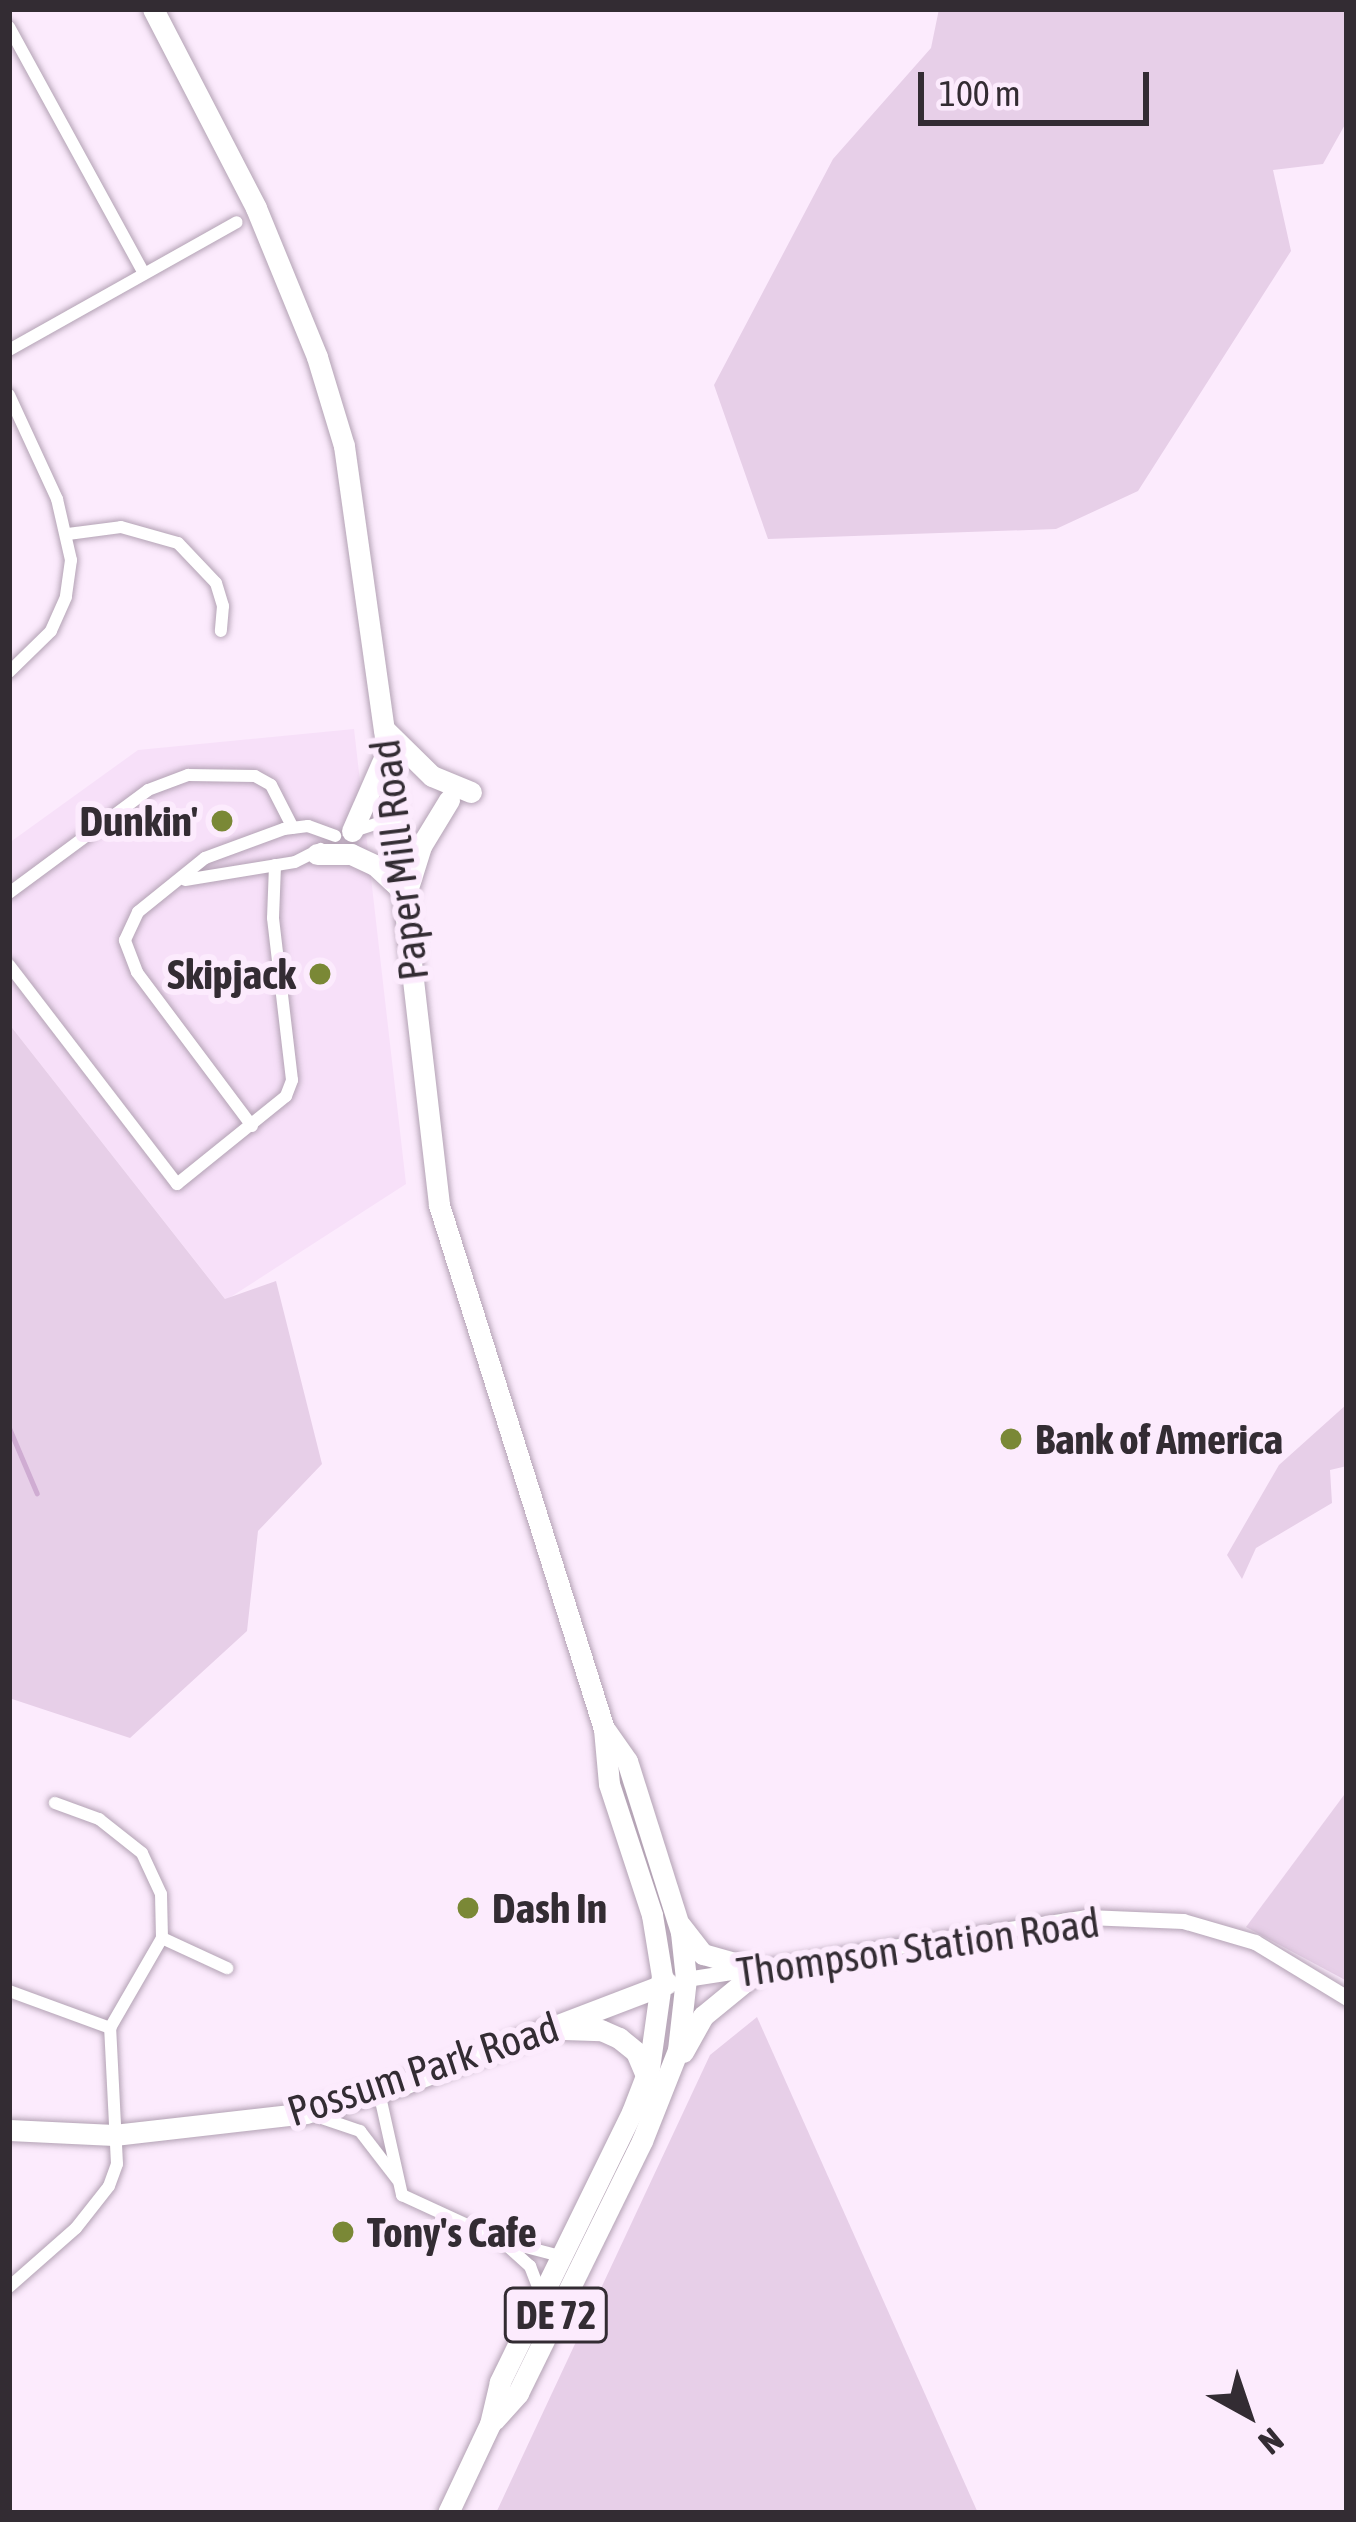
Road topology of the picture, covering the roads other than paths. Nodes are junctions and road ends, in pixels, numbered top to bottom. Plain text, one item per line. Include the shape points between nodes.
1 (153, 9) edge
2 (9, 27) edge
3 (237, 222) dead end
4 (143, 274) junction
5 (9, 350) edge
6 (9, 394) edge
7 (68, 534) junction
8 (221, 631) dead end
9 (9, 672) edge
10 (385, 734) junction
11 (394, 818) junction
12 (293, 828) junction
13 (344, 834) junction
14 (317, 854) junction
15 (275, 865) junction
16 (184, 880) junction
17 (9, 893) edge
18 (403, 896) junction
19 (9, 965) edge
20 (252, 1126) junction
21 (604, 1729) junction
22 (55, 1803) dead end
23 (678, 1923) junction
24 (162, 1937) junction
25 (227, 1968) dead end
26 (759, 1970) junction
27 (686, 1978) junction
28 (661, 1985) junction
29 (9, 1991) edge
30 (1347, 1998) edge
31 (110, 2028) junction
32 (551, 2028) junction
33 (654, 2083) junction
34 (379, 2092) junction
35 (306, 2113) junction
36 (9, 2130) edge
37 (114, 2135) junction
38 (398, 2180) junction
39 (502, 2241) junction
40 (560, 2256) junction
41 (9, 2287) edge
42 (542, 2294) junction
43 (546, 2337) junction
44 (490, 2425) junction
45 (448, 2513) edge

1 - 10 main road, Paper Mill Road via 256,208 317,357 352,484
2 - 4 street
3 - 4 street
4 - 5 street
6 - 7 street
7 - 8 street via 121,527 178,543 222,595
7 - 9 street via 70,580 59,615 41,645
10 - 11 main road, Paper Mill Road
10 - 13 main road via 383,764
10 - 18 main road via 460,796 422,846
11 - 13 street
11 - 18 main road, Paper Mill Road
12 - 13 street
12 - 16 street via 205,858
12 - 17 street via 271,784 255,776 188,776 148,790
13 - 14 street
14 - 15 street
14 - 18 main road via 351,854
15 - 16 street
15 - 20 street via 292,1080
16 - 20 street via 138,912 125,951
18 - 21 main road, Paper Mill Road via 439,1205
19 - 20 street via 177,1184
21 - 23 main road, Paper Mill Road via 627,1761
21 - 28 main road, Paper Mill Road via 609,1784 652,1915
22 - 24 street via 110,1825 142,1853 161,1894
23 - 26 main road via 703,1954
23 - 27 main road, Paper Mill Road
24 - 25 street
24 - 31 street
26 - 27 street, Thompson Station Road
26 - 30 street, Thompson Station Road via 1087,1917 1184,1921 1255,1942
26 - 33 main road via 703,2016
27 - 28 main road, Possum Park Road
27 - 33 main road, Paper Mill Road / DE 72 via 678,2050
28 - 32 main road, Possum Park Road
28 - 33 main road, Paper Mill Road / DE 72
29 - 31 street
31 - 37 street
32 - 33 main road via 619,2038
32 - 34 main road, Possum Park Road
33 - 40 main road, Paper Mill Road / DE 72
33 - 43 main road, Paper Mill Road / DE 72
34 - 35 main road, Possum Park Road
34 - 38 street
35 - 37 main road, Possum Park Road
35 - 38 street via 361,2131
36 - 37 main road, Possum Park Road
37 - 41 street via 117,2164 100,2199
38 - 39 street via 402,2195
39 - 40 street
39 - 42 street via 530,2266
40 - 42 main road, Paper Mill Road / DE 72
40 - 43 main road via 569,2277
42 - 44 main road, Paper Mill Road / DE 72 via 500,2382
43 - 44 main road, Paper Mill Road / DE 72 via 518,2393
44 - 45 main road, Paper Mill Road / DE 72

